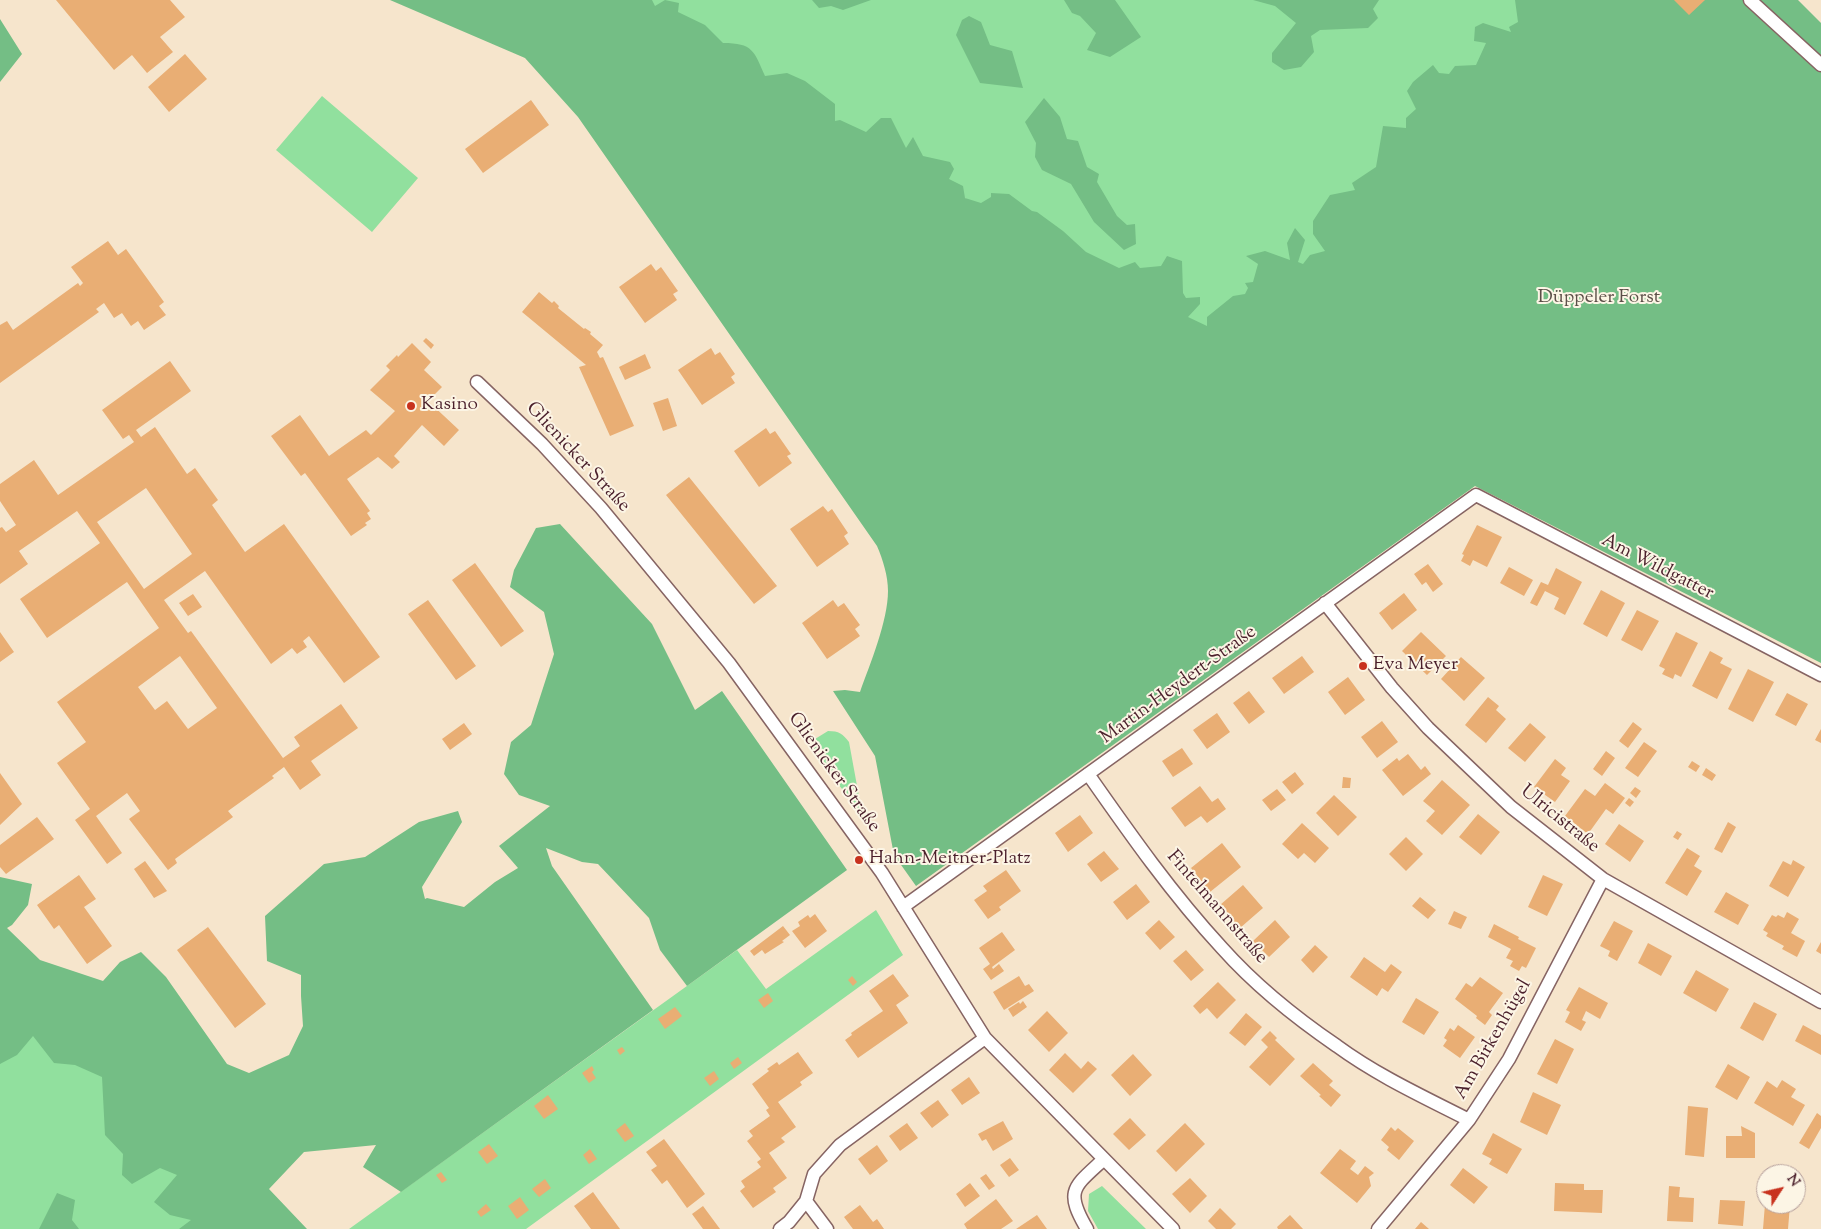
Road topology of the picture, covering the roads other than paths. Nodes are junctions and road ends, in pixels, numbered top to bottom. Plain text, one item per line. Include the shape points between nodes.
1 (1750, 0) edge
2 (1821, 65) edge
3 (477, 382) dead end
4 (1476, 495) joint
5 (1326, 603) junction
6 (1821, 675) edge
7 (1088, 774) junction
8 (1603, 879) junction
9 (903, 907) junction
10 (1821, 1002) edge
11 (985, 1038) junction
12 (1469, 1120) junction
13 (1104, 1158) junction
14 (806, 1201) junction
15 (780, 1229) edge
16 (827, 1229) edge
17 (1087, 1229) edge
18 (1173, 1229) edge
19 (1378, 1229) edge

1 - 2 street
3 - 9 street, Glienicker Straße via 542,444 601,508 729,662 882,872
4 - 5 street, Martin-Heydert-Straße
4 - 6 street, Am Wildgatter
5 - 7 street, Martin-Heydert-Straße
5 - 8 street, Ulricistraße via 1392,688 1428,728 1511,807
7 - 9 street, Martin-Heydert-Straße
7 - 12 street, Fintelmannstraße via 1163,879 1222,949 1259,985 1337,1047 1386,1078
8 - 10 street, Ulricistraße
8 - 12 street, Am Birkenhügel via 1509,1059
9 - 11 street, Glienicker Straße
11 - 13 street, Glienicker Straße
11 - 14 street via 840,1145 814,1174
12 - 19 street, Am Birkenhügel
13 - 17 street via 1079,1182 1073,1196 1077,1212
13 - 18 street, Glienicker Straße
14 - 15 street
14 - 16 street

